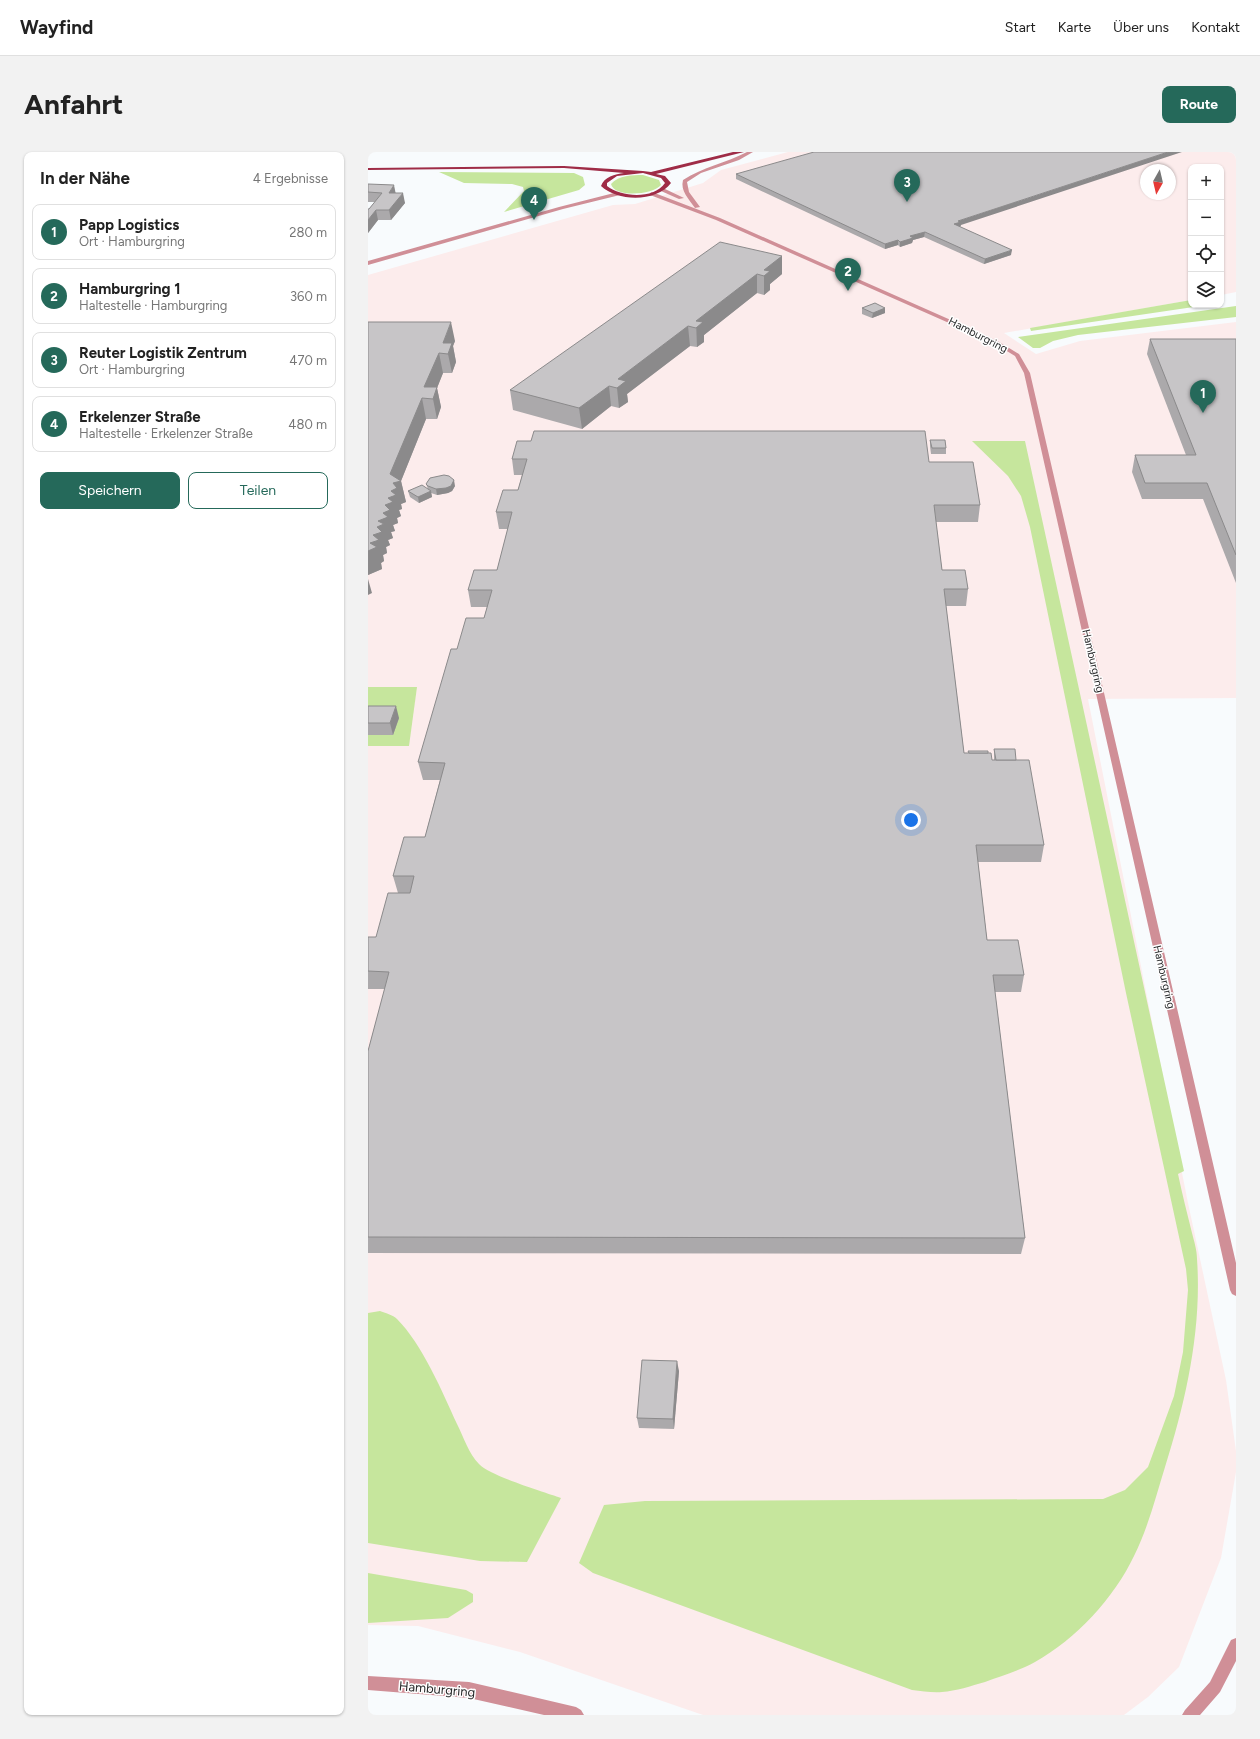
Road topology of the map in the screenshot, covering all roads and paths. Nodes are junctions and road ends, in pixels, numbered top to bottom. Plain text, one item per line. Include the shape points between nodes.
1 (742, 152) edge
2 (750, 152) edge
3 (530, 168) junction
4 (368, 169) edge
5 (687, 170) dead end
6 (635, 172) junction
7 (651, 173) junction
8 (673, 176) dead end
9 (609, 178) junction
10 (667, 179) junction
11 (607, 190) junction
12 (663, 190) junction
13 (618, 194) junction
14 (652, 194) junction
15 (697, 207) junction
16 (561, 208) junction
17 (718, 219) junction
18 (368, 263) edge
19 (1236, 1290) edge
20 (1236, 1645) edge
21 (368, 1683) edge
22 (576, 1715) edge
23 (1190, 1715) edge

1 - 7 main road
2 - 5 main road
2 - 15 street via 737,160 711,167 685,181 684,186
3 - 4 main road
3 - 6 main road via 585,167
3 - 9 main road via 588,172
6 - 7 main road
6 - 9 main road
7 - 10 main road
8 - 10 main road
9 - 11 main road via 604,186
10 - 12 main road via 668,183
11 - 13 main road
11 - 16 street
12 - 14 main road
12 - 15 street
13 - 14 main road
13 - 16 street
14 - 17 street
15 - 17 street
16 - 18 street
17 - 19 street, Hamburgring via 994,341 1017,356 1028,373
20 - 23 street via 1215,1687
21 - 22 street, Hamburgring via 469,1690

